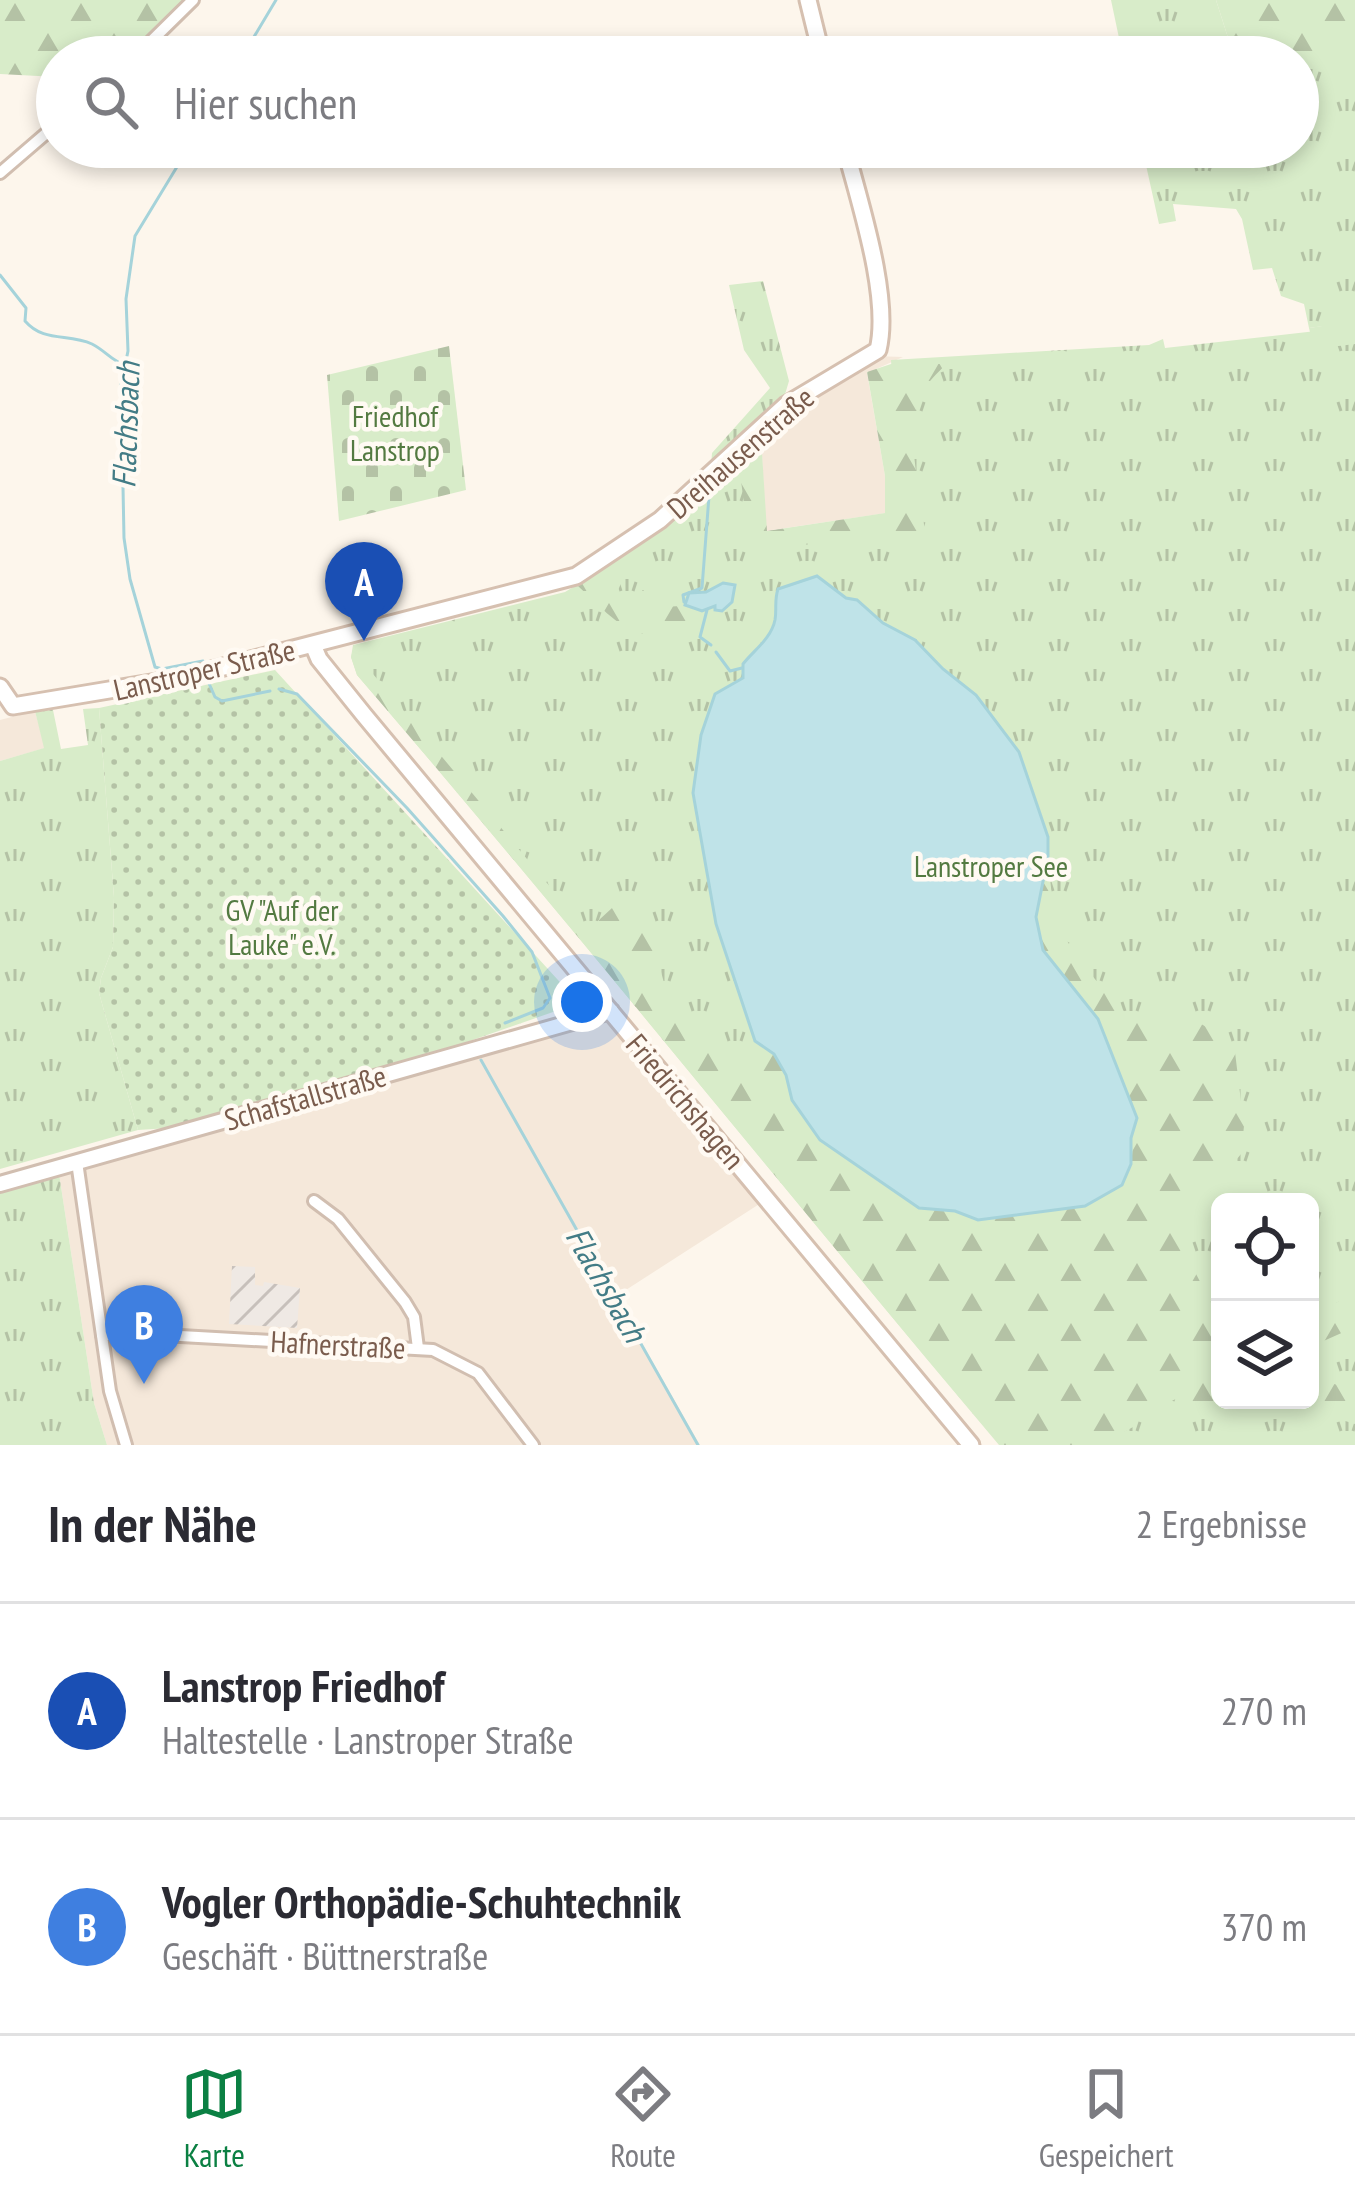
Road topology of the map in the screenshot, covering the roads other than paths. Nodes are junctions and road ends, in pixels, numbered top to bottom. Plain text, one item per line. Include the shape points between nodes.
1 (193, 0) edge
2 (808, 0) edge
3 (156, 36) edge
4 (817, 36) edge
5 (36, 142) edge
6 (850, 168) edge
7 (0, 173) edge
8 (477, 604) joint
9 (314, 645) junction
10 (0, 687) edge
11 (6, 709) edge
12 (610, 1011) junction
13 (76, 1162) junction
14 (0, 1184) edge
15 (314, 1201) dead end
16 (102, 1335) junction
17 (418, 1348) junction
18 (126, 1445) edge
19 (533, 1445) edge
20 (971, 1445) edge

1 - 3 street
2 - 4 main road
5 - 7 street
6 - 8 main road, Dreihausenstraße via 871,249 878,350 786,405 660,520 587,571
8 - 9 main road, Lanstroper Straße
9 - 11 main road, Lanstroper Straße
9 - 12 main road, Friedrichshagen
10 - 11 main road
12 - 13 street, Schafstallstraße
12 - 20 main road, Friedrichshagen
13 - 14 street, Schafstallstraße
13 - 16 street
15 - 17 street via 405,1302
16 - 17 street, Hafnerstraße
16 - 18 street
17 - 19 street, Hafnerstraße via 478,1373

